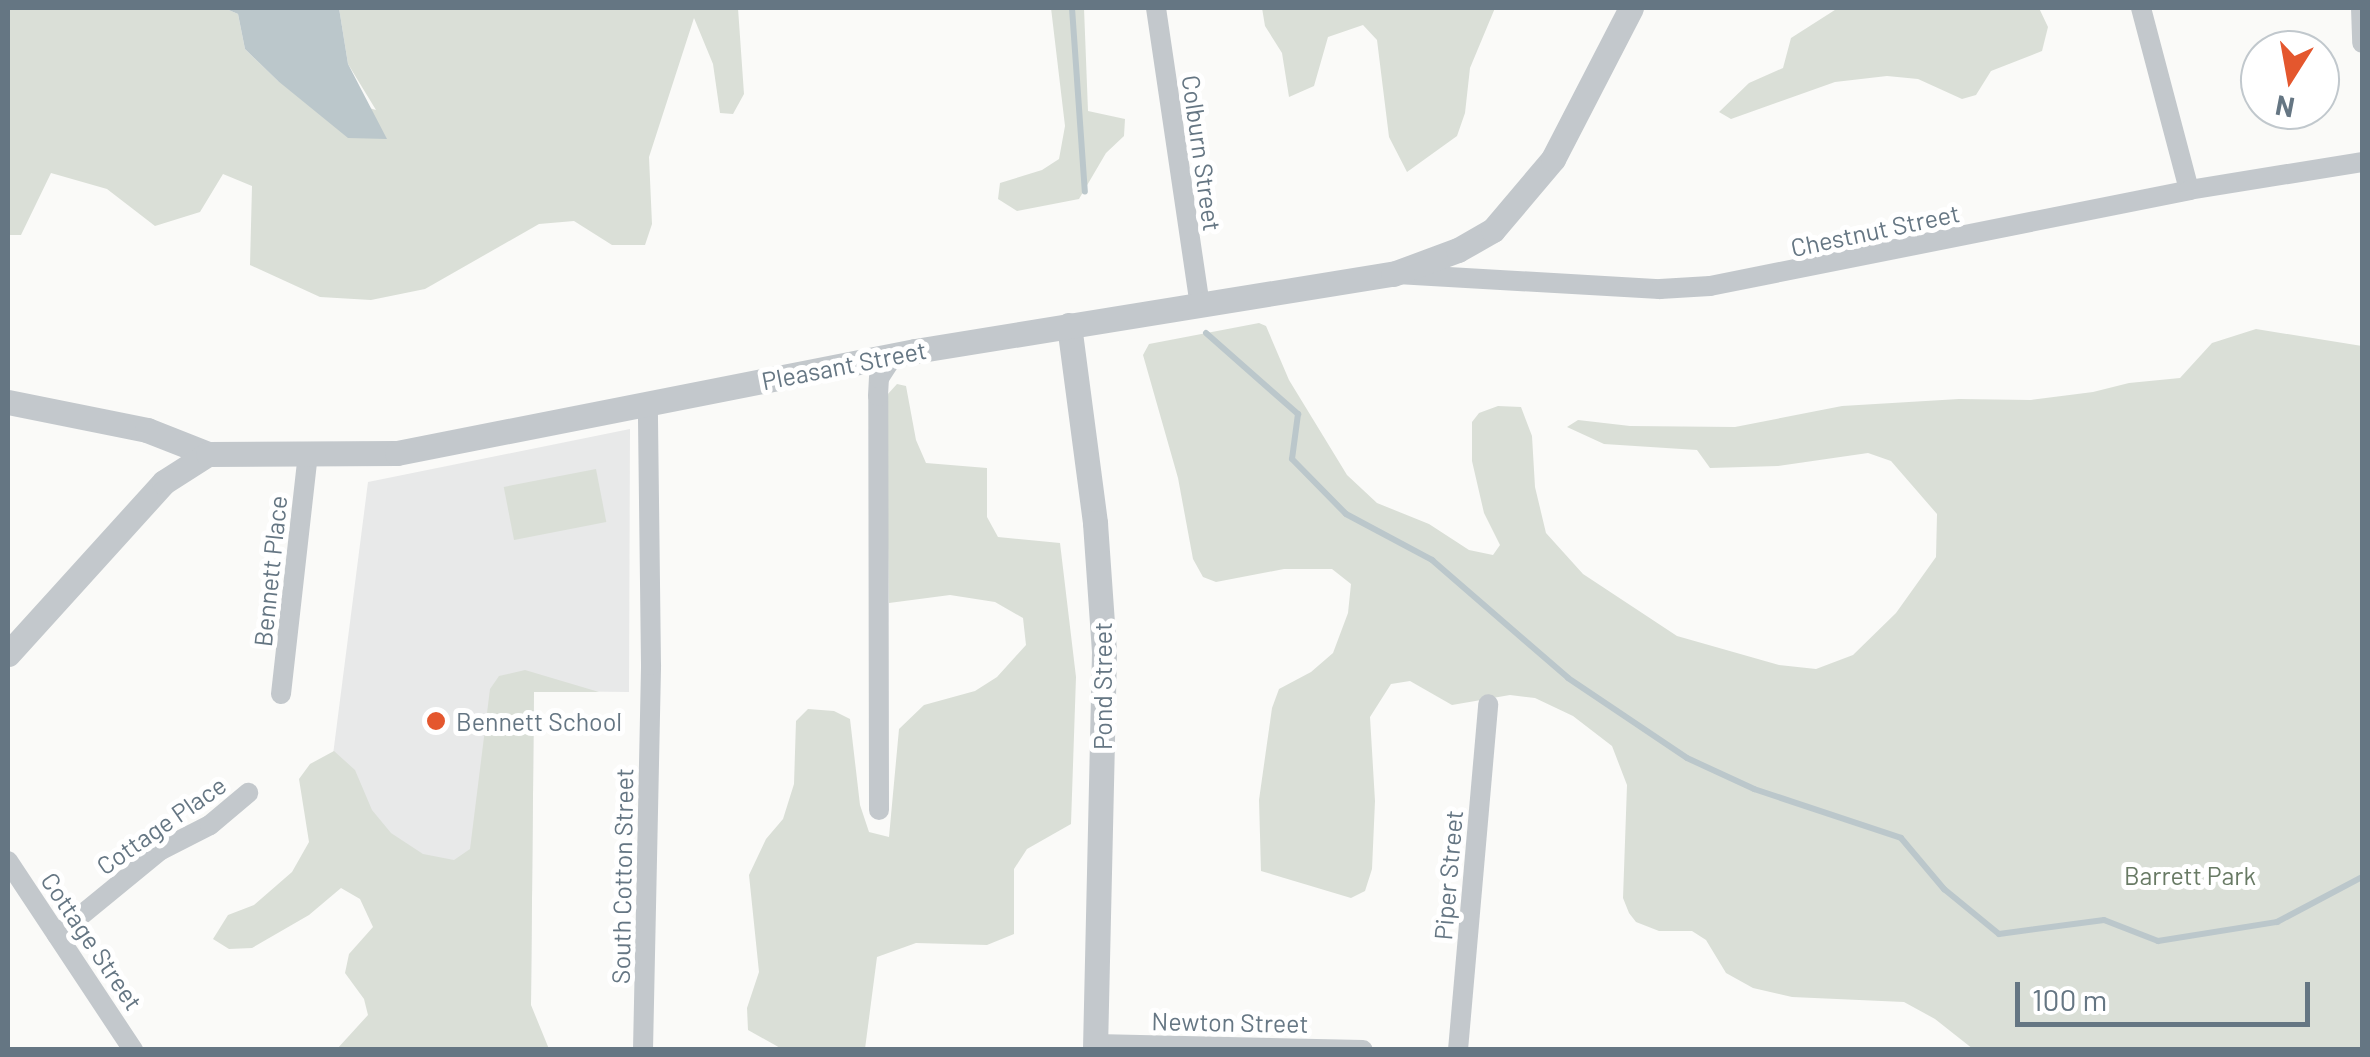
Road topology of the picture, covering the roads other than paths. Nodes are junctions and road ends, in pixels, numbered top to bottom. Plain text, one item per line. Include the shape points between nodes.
1 (1156, 8) edge
2 (1631, 8) edge
3 (2141, 8) edge
4 (2361, 8) edge
5 (2362, 43) edge
6 (2362, 162) edge
7 (2189, 190) junction
8 (1393, 274) junction
9 (1200, 305) junction
10 (1069, 325) junction
11 (894, 355) junction
12 (8, 402) edge
13 (648, 404) junction
14 (308, 453) junction
15 (208, 454) junction
16 (8, 654) edge
17 (281, 694) dead end
18 (1488, 704) dead end
19 (248, 794) dead end
20 (879, 810) dead end
21 (8, 862) edge
22 (57, 935) junction
23 (1096, 1047) edge
24 (133, 1050) edge
25 (644, 1050) edge
26 (1363, 1050) edge
27 (1458, 1050) edge

1 - 9 street, Colburn Street
2 - 8 street, Pleasant Street via 1553,159 1494,230
3 - 7 street
4 - 5 street
6 - 7 street, Chestnut Street
7 - 8 street, Chestnut Street via 1710,286 1624,288
8 - 9 street, Pleasant Street
9 - 10 street, Pleasant Street
10 - 11 street, Pleasant Street
10 - 23 street, Pond Street via 1104,652
11 - 13 street, Pleasant Street
11 - 20 street via 879,378 878,396
12 - 15 street via 147,430
13 - 14 street, Pleasant Street via 397,453
13 - 25 street, South Cotton Street
14 - 15 street, Pleasant Street
14 - 17 street, Bennett Place
15 - 16 street via 164,482
18 - 27 street, Piper Street
19 - 22 street, Cottage Place via 210,825 161,850
21 - 22 street, Cottage Street
22 - 24 street, Cottage Street
23 - 26 street, Newton Street

